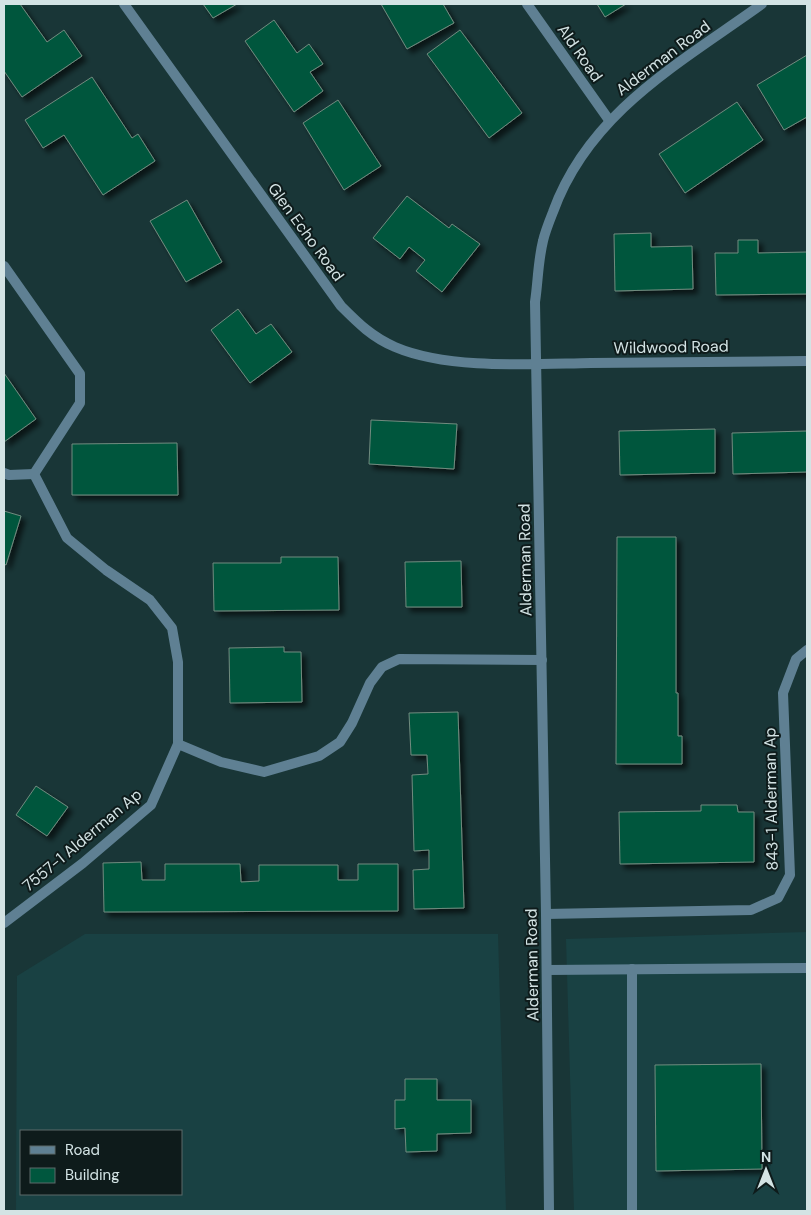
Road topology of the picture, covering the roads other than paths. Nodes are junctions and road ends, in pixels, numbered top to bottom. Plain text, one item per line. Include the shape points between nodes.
1 (124, 4) edge
2 (527, 4) edge
3 (762, 4) edge
4 (609, 120) junction
5 (4, 266) edge
6 (807, 361) edge
7 (536, 364) junction
8 (4, 474) edge
9 (34, 474) junction
10 (807, 650) edge
11 (542, 660) junction
12 (178, 744) junction
13 (546, 914) junction
14 (4, 923) edge
15 (807, 968) edge
16 (632, 969) junction
17 (547, 970) junction
18 (549, 1211) edge
19 (632, 1211) edge

1 - 7 street, Glen Echo Road via 341,306 366,331 396,347 438,359
2 - 4 street, Ald Road
3 - 4 street, Alderman Road via 643,89
4 - 7 street, Alderman Road via 586,149 561,190 543,241 535,302
5 - 9 street via 80,374 80,403
6 - 7 street, Wildwood Road
7 - 11 street, Alderman Road
8 - 9 street
9 - 12 street via 67,538 150,600 172,628 178,662
10 - 13 street, 843-1 Alderman Ap via 796,659 783,693 790,875 778,898 751,910
11 - 12 street via 399,659 382,667 370,683 340,742 319,756 264,772 221,762
11 - 13 street, Alderman Road
12 - 14 street, 7557-1 Alderman Ap via 151,805 83,863
13 - 17 street, Alderman Road
15 - 16 street
16 - 17 street
16 - 19 street
17 - 18 street, Alderman Road

